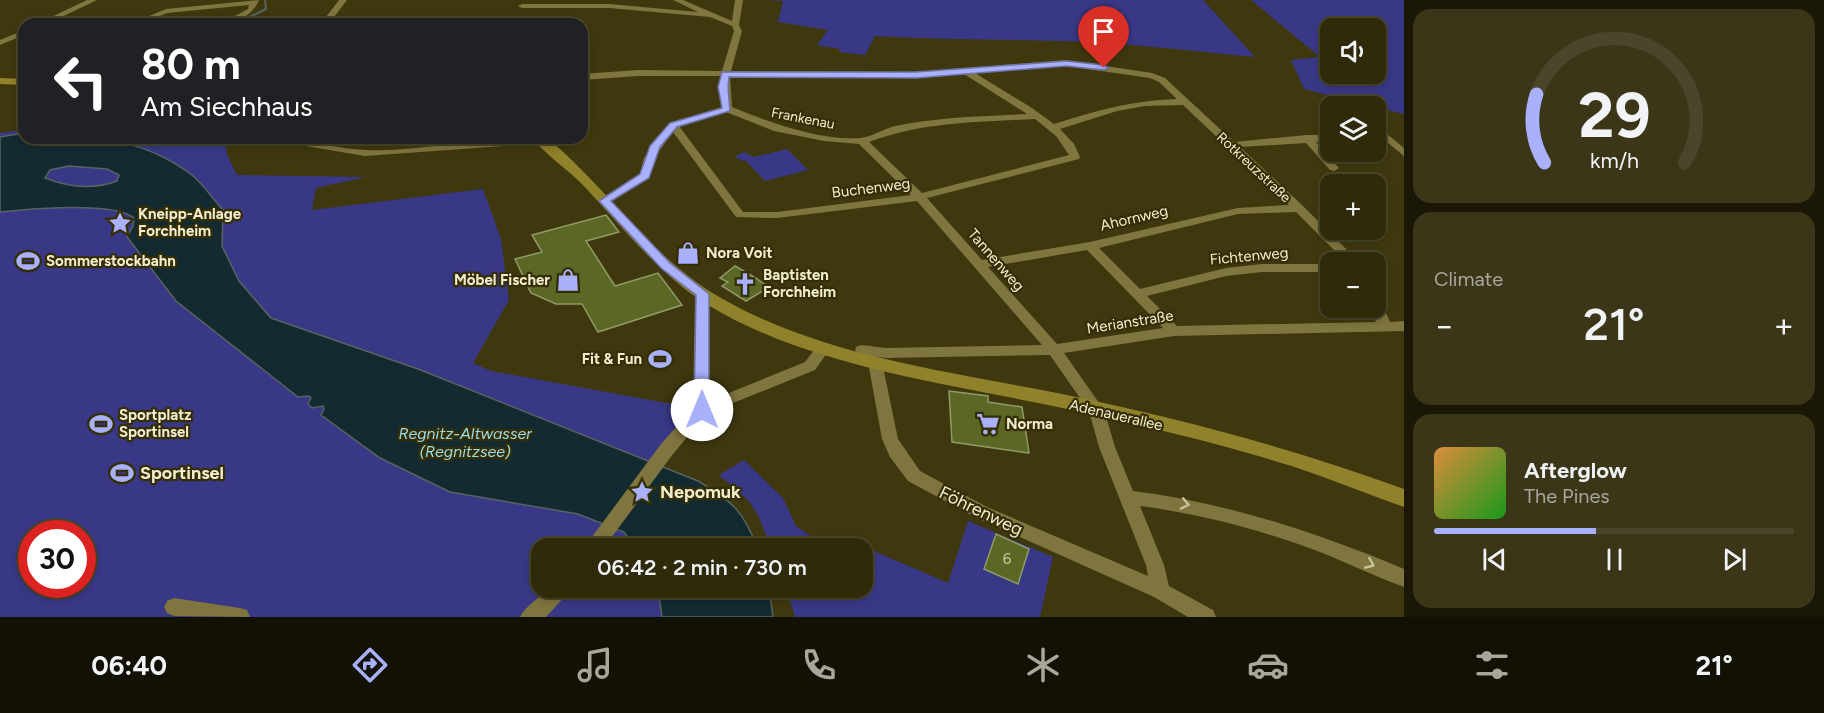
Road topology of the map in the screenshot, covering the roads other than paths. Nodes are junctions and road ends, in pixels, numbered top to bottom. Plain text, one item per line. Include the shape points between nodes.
1 (93, 0) edge
2 (343, 0) edge
3 (348, 0) edge
4 (676, 0) edge
5 (739, 0) edge
6 (255, 1) edge
7 (540, 6) dead end
8 (709, 15) junction
9 (54, 18) edge
10 (149, 18) edge
11 (236, 18) edge
12 (330, 18) edge
13 (735, 25) junction
14 (18, 35) edge
15 (0, 43) edge
16 (968, 72) junction
17 (725, 74) junction
18 (588, 77) edge
19 (0, 81) edge
20 (18, 82) edge
21 (1184, 102) junction
22 (727, 109) junction
23 (1037, 116) junction
24 (674, 125) junction
25 (1053, 128) junction
26 (1307, 138) junction
27 (1320, 138) edge
28 (1386, 138) edge
29 (862, 141) junction
30 (1389, 141) junction
31 (1404, 141) edge
32 (341, 144) edge
33 (493, 144) edge
34 (546, 144) edge
35 (1231, 145) junction
36 (1404, 153) edge
37 (1334, 168) dead end
38 (920, 197) junction
39 (604, 201) junction
40 (1299, 208) junction
41 (1090, 246) junction
42 (1343, 252) edge
43 (978, 265) junction
44 (1320, 267) edge
45 (702, 294) junction
46 (1136, 294) junction
47 (1382, 318) edge
48 (1385, 326) junction
49 (1404, 326) edge
50 (1174, 331) junction
51 (822, 349) junction
52 (1054, 351) junction
53 (869, 356) junction
54 (702, 410) junction
55 (1096, 410) junction
56 (1127, 497) junction
57 (1404, 498) edge
58 (601, 538) edge
59 (1404, 578) edge
60 (1161, 591) junction
61 (552, 598) edge
62 (174, 607) dead end
63 (240, 617) edge
64 (530, 617) edge
65 (1206, 617) edge

1 - 9 street
2 - 3 street
2 - 12 street
4 - 8 street
5 - 13 street
6 - 10 street via 166,11
6 - 11 street via 251,10
7 - 8 street via 609,6
8 - 13 street
13 - 17 street via 738,31
14 - 15 street
16 - 17 street
16 - 21 street, Rotkreuzstraße via 1066,63 1152,76 1162,80
16 - 23 street
17 - 18 street
17 - 22 street
19 - 20 main road
21 - 25 street via 1115,108
21 - 35 street, Rotkreuzstraße
22 - 24 street
22 - 29 street, Frankenau via 774,128
23 - 25 street
23 - 29 street, Frankenau via 945,121 895,129
24 - 38 street, Buchenweg via 740,215 777,215
24 - 39 street via 656,146 645,176
25 - 38 street, Buchenweg via 1074,149 1075,157
26 - 27 street
26 - 35 street
26 - 37 street
28 - 30 street
29 - 38 street, Tannenweg
30 - 31 street
30 - 36 street
32 - 33 street via 365,153
34 - 39 main road, Adenauerallee
35 - 40 street, Rotkreuzstraße
38 - 43 street, Tannenweg
39 - 45 main road, Adenauerallee via 666,266
40 - 41 street, Ahornweg via 1238,211
40 - 42 street, Rotkreuzstraße
41 - 43 street, Ahornweg
41 - 46 street
43 - 52 street, Tannenweg
44 - 46 street, Fichtenweg via 1226,272
45 - 51 main road, Adenauerallee via 760,325
45 - 54 street
46 - 50 street
47 - 48 street
48 - 49 street, Merianstraße
48 - 50 street, Merianstraße
50 - 52 street, Merianstraße
51 - 53 main road, Adenauerallee
51 - 54 street via 810,366
52 - 53 street, Merianstraße via 886,352
52 - 55 street, Tannenweg
53 - 55 main road, Adenauerallee
53 - 60 street, Föhrenweg via 890,439 914,476 981,512
54 - 58 street via 667,449
55 - 56 street
55 - 57 main road, Adenauerallee via 1217,438
56 -> 59 street via 1228,513 1326,544
56 - 60 street via 1155,565
60 - 65 street, Föhrenweg
61 - 64 street
62 - 63 street

